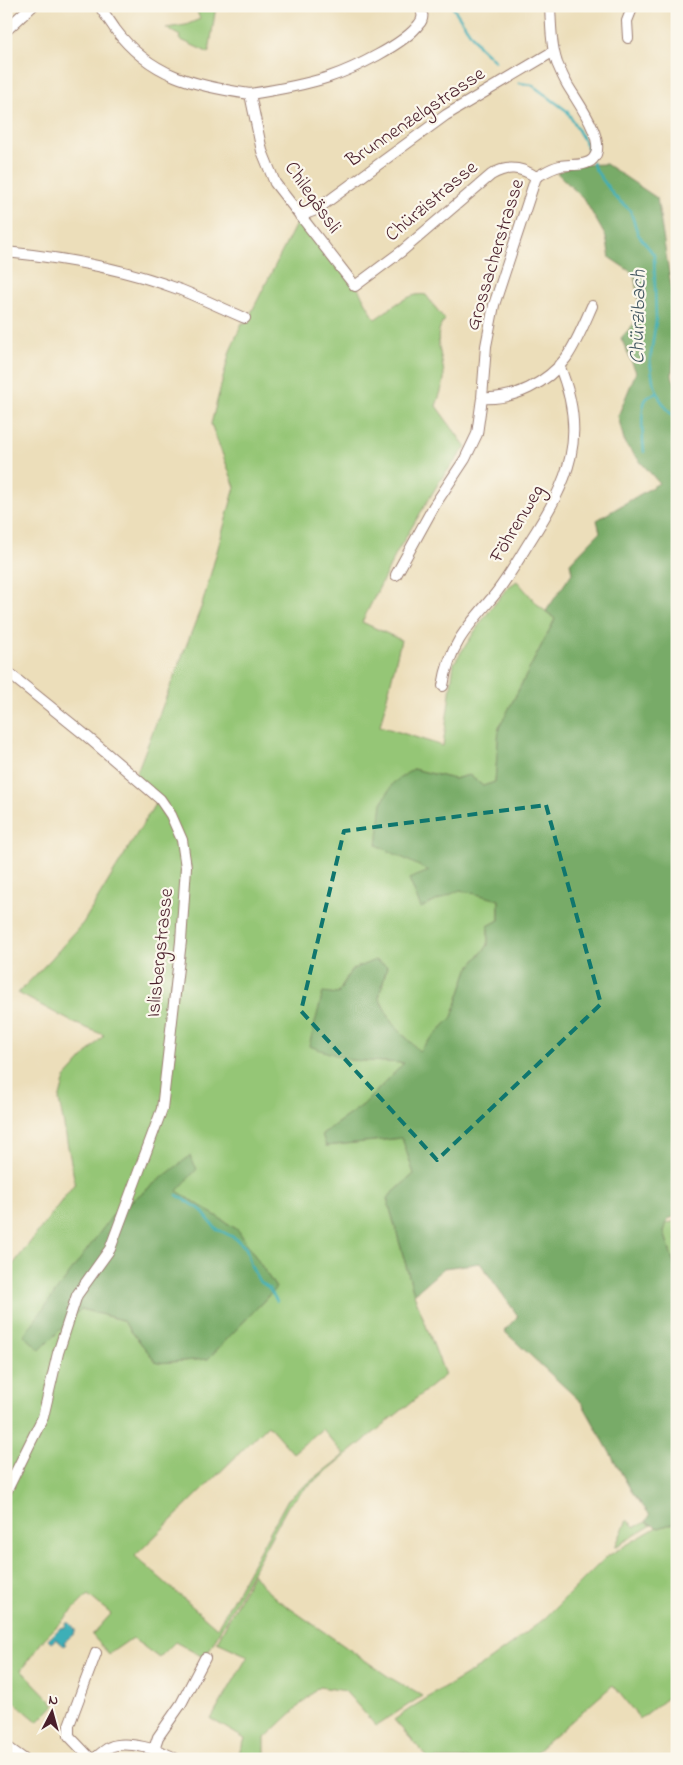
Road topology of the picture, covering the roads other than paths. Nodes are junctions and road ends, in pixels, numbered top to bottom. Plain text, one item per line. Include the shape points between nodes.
1 (32, 6) edge
2 (100, 6) edge
3 (419, 6) edge
4 (550, 6) edge
5 (633, 6) edge
6 (6, 30) edge
7 (628, 38) dead end
8 (554, 51) junction
9 (250, 94) junction
10 (536, 177) junction
11 (300, 216) junction
12 (6, 252) edge
13 (355, 286) joint
14 (592, 306) dead end
15 (244, 318) dead end
16 (559, 365) junction
17 (482, 398) junction
18 (396, 575) dead end
19 (6, 671) edge
20 (443, 686) dead end
21 (6, 1492) edge
22 (96, 1653) dead end
23 (205, 1658) dead end
24 (6, 1746) edge
25 (154, 1749) junction
26 (24, 1759) edge
27 (93, 1759) edge
28 (176, 1759) edge

1 - 6 street
2 - 9 street via 136,53 163,72 214,89
3 - 9 street via 420,24 373,58 308,83
4 - 8 street, Grossacherstrasse
5 - 7 street via 627,21
8 - 10 street, Grossacherstrasse via 566,82 591,123 598,148 592,160 561,166
8 - 11 street, Brunnenzelgstrasse via 446,115 316,210
9 - 11 street, Chilegässli via 262,151 275,183
10 - 13 street, Chürzistrasse via 525,170 500,169
10 - 17 street, Grossacherstrasse via 494,304 486,346
11 - 13 street, Chilegässli
12 - 15 street via 83,262 126,273 180,290
14 - 16 street via 574,345
16 - 17 street via 545,378 517,393
16 - 20 street, Föhrenweg via 572,404 571,458 564,481 553,505 510,573 462,636 446,668
17 - 18 street, Grossacherstrasse via 478,434
19 - 21 street, Islisbergstrasse via 160,799 182,840 186,867 162,1109 110,1249 76,1295 43,1417
22 - 27 street via 69,1725 69,1736
23 - 25 street
24 - 26 street
25 - 27 street via 119,1745 110,1747
25 - 28 street

